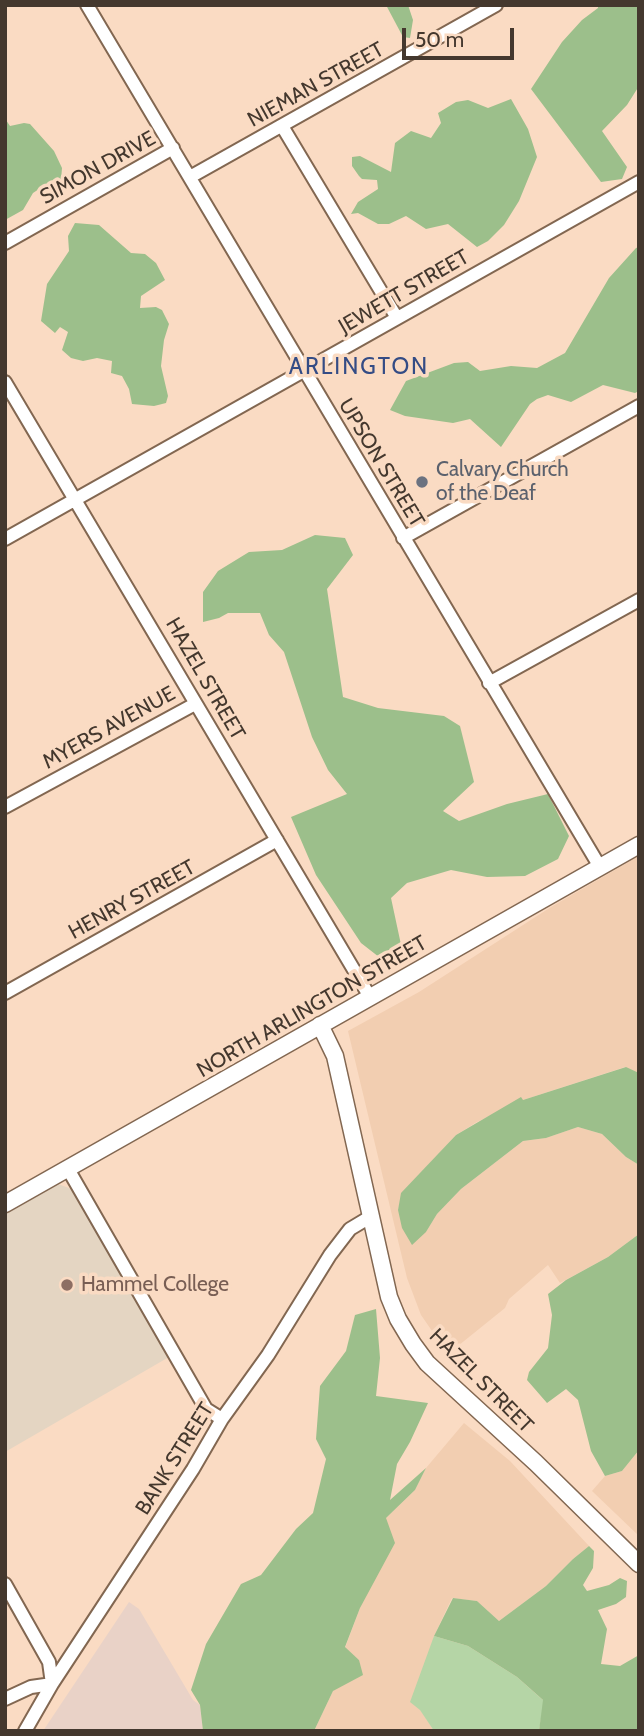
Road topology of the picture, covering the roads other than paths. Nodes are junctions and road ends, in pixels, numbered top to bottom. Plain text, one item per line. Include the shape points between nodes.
1 (87, 5) edge
2 (496, 5) edge
3 (282, 126) junction
4 (173, 148) junction
5 (190, 177) junction
6 (639, 182) edge
7 (5, 243) edge
8 (397, 318) junction
9 (304, 370) junction
10 (5, 382) edge
11 (639, 406) edge
12 (75, 500) junction
13 (403, 538) junction
14 (5, 539) edge
15 (639, 600) edge
16 (489, 683) junction
17 (195, 704) junction
18 (5, 807) edge
19 (277, 840) junction
20 (639, 845) edge
21 (600, 867) junction
22 (5, 993) edge
23 (370, 997) junction
24 (320, 1024) junction
25 (68, 1169) junction
26 (5, 1204) edge
27 (370, 1217) junction
28 (222, 1419) junction
29 (639, 1564) edge
30 (5, 1584) edge
31 (52, 1685) junction
32 (5, 1699) edge
33 (25, 1731) edge

1 - 4 street, UPSON STREET
2 - 3 street, NIEMAN STREET
3 - 5 street, NIEMAN STREET
3 - 8 street
4 - 5 street, UPSON STREET
4 - 7 street, SIMON DRIVE
5 - 9 street, UPSON STREET
6 - 8 street, JEWETT STREET
8 - 9 street, JEWETT STREET
9 - 12 street, JEWETT STREET
9 - 13 street, UPSON STREET
10 - 12 street, HAZEL STREET
11 - 13 street
12 - 14 street, JEWETT STREET
12 - 17 street, HAZEL STREET
13 - 16 street, UPSON STREET
15 - 16 street
16 - 21 street, UPSON STREET
17 - 18 street, MYERS AVENUE
17 - 19 street, HAZEL STREET
19 - 22 street, HENRY STREET
19 - 23 street, HAZEL STREET
20 - 21 street, NORTH ARLINGTON STREET
21 - 23 street, NORTH ARLINGTON STREET
23 - 24 street, NORTH ARLINGTON STREET
24 - 25 street, NORTH ARLINGTON STREET
24 - 27 street, HAZEL STREET via 335,1056
25 - 26 street, NORTH ARLINGTON STREET
25 - 28 street via 206,1409
27 - 28 street, BANK STREET via 350,1229 330,1255
27 - 29 street, HAZEL STREET via 388,1297 424,1359
28 - 31 street, BANK STREET
30 - 31 street via 49,1662
31 - 32 street via 31,1687
31 - 33 street, BANK STREET

